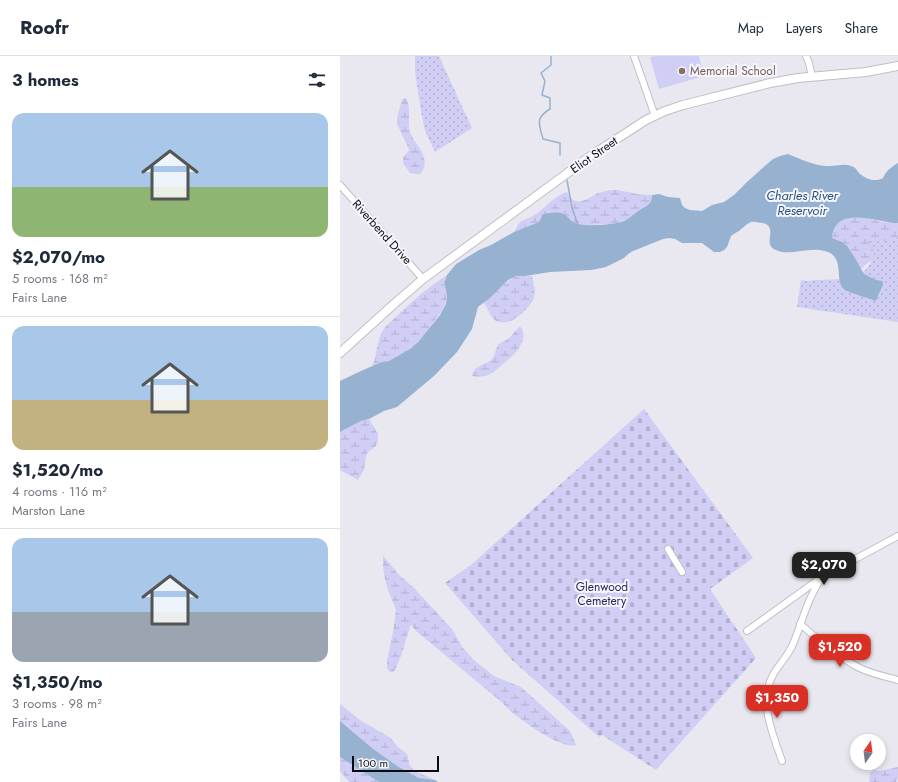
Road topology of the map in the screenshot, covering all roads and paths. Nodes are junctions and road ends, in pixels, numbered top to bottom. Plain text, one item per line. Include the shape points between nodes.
1 (634, 56) edge
2 (806, 56) edge
3 (898, 66) edge
4 (812, 76) junction
5 (655, 116) junction
6 (340, 185) edge
7 (423, 279) junction
8 (340, 353) edge
9 (898, 536) edge
10 (668, 550) dead end
11 (682, 572) dead end
12 (822, 577) junction
13 (800, 624) junction
14 (747, 631) dead end
15 (898, 680) edge
16 (782, 761) dead end

1 - 5 street
2 - 4 street
3 - 4 main road, Eliot Street via 866,72
4 - 5 main road, Eliot Street via 784,80 683,105
5 - 7 main road, Eliot Street via 592,156
6 - 7 street, Riverbend Drive
7 - 8 main road, Eliot Street
9 - 12 street
10 - 11 street
12 - 13 street via 809,598
12 - 14 street
13 - 15 street via 855,666
13 - 16 street via 792,645 768,686 768,722

